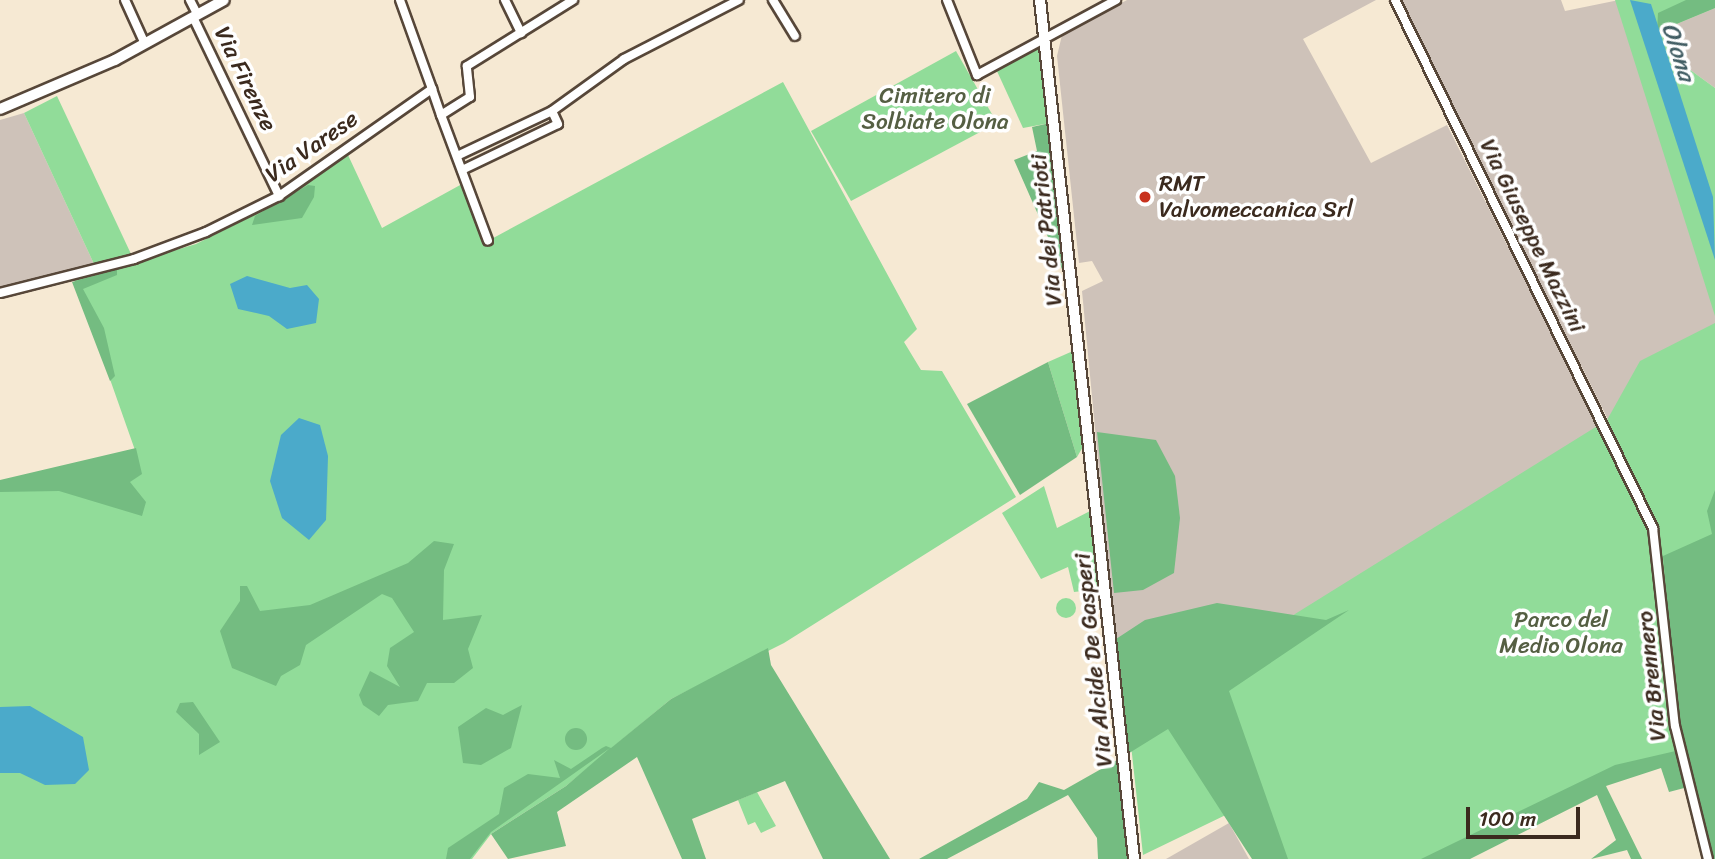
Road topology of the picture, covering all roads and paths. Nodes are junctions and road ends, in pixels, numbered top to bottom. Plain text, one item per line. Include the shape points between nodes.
1 (125, 0) edge
2 (190, 0) edge
3 (224, 0) edge
4 (400, 0) edge
5 (505, 0) edge
6 (573, 0) edge
7 (738, 0) edge
8 (773, 0) edge
9 (947, 0) edge
10 (1040, 0) edge
11 (1116, 0) edge
12 (1395, 0) edge
13 (195, 16) junction
14 (521, 33) junction
15 (795, 36) dead end
16 (1045, 36) junction
17 (145, 44) junction
18 (432, 89) junction
19 (0, 109) edge
20 (552, 111) junction
21 (441, 115) junction
22 (457, 156) junction
23 (462, 170) junction
24 (279, 196) junction
25 (488, 241) dead end
26 (0, 293) edge
27 (1091, 456) joint
28 (1634, 490) joint
29 (1134, 859) edge
30 (1708, 859) edge

1 - 17 street
2 - 13 street, Via Firenze
3 - 13 street
4 - 18 street
5 - 14 street
6 - 14 street
7 - 20 street via 624,59
8 - 15 street
9 - 16 street via 978,75
10 - 16 street, Via dei Patrioti
11 - 16 street
12 - 28 street, Via Giuseppe Mazzini
13 - 17 street
13 - 24 street, Via Firenze
14 - 21 street via 465,69 470,97
16 - 27 street, Via dei Patrioti
17 - 19 street
18 - 21 street
18 - 24 street, Via Varese
20 - 22 street
20 - 23 street via 558,124
21 - 22 street
22 - 23 street
23 - 25 street
24 - 26 street, Via Varese via 134,259
27 - 29 street, Via Alcide De Gasperi
28 - 30 street, Via Brennero via 1659,549 1675,726

